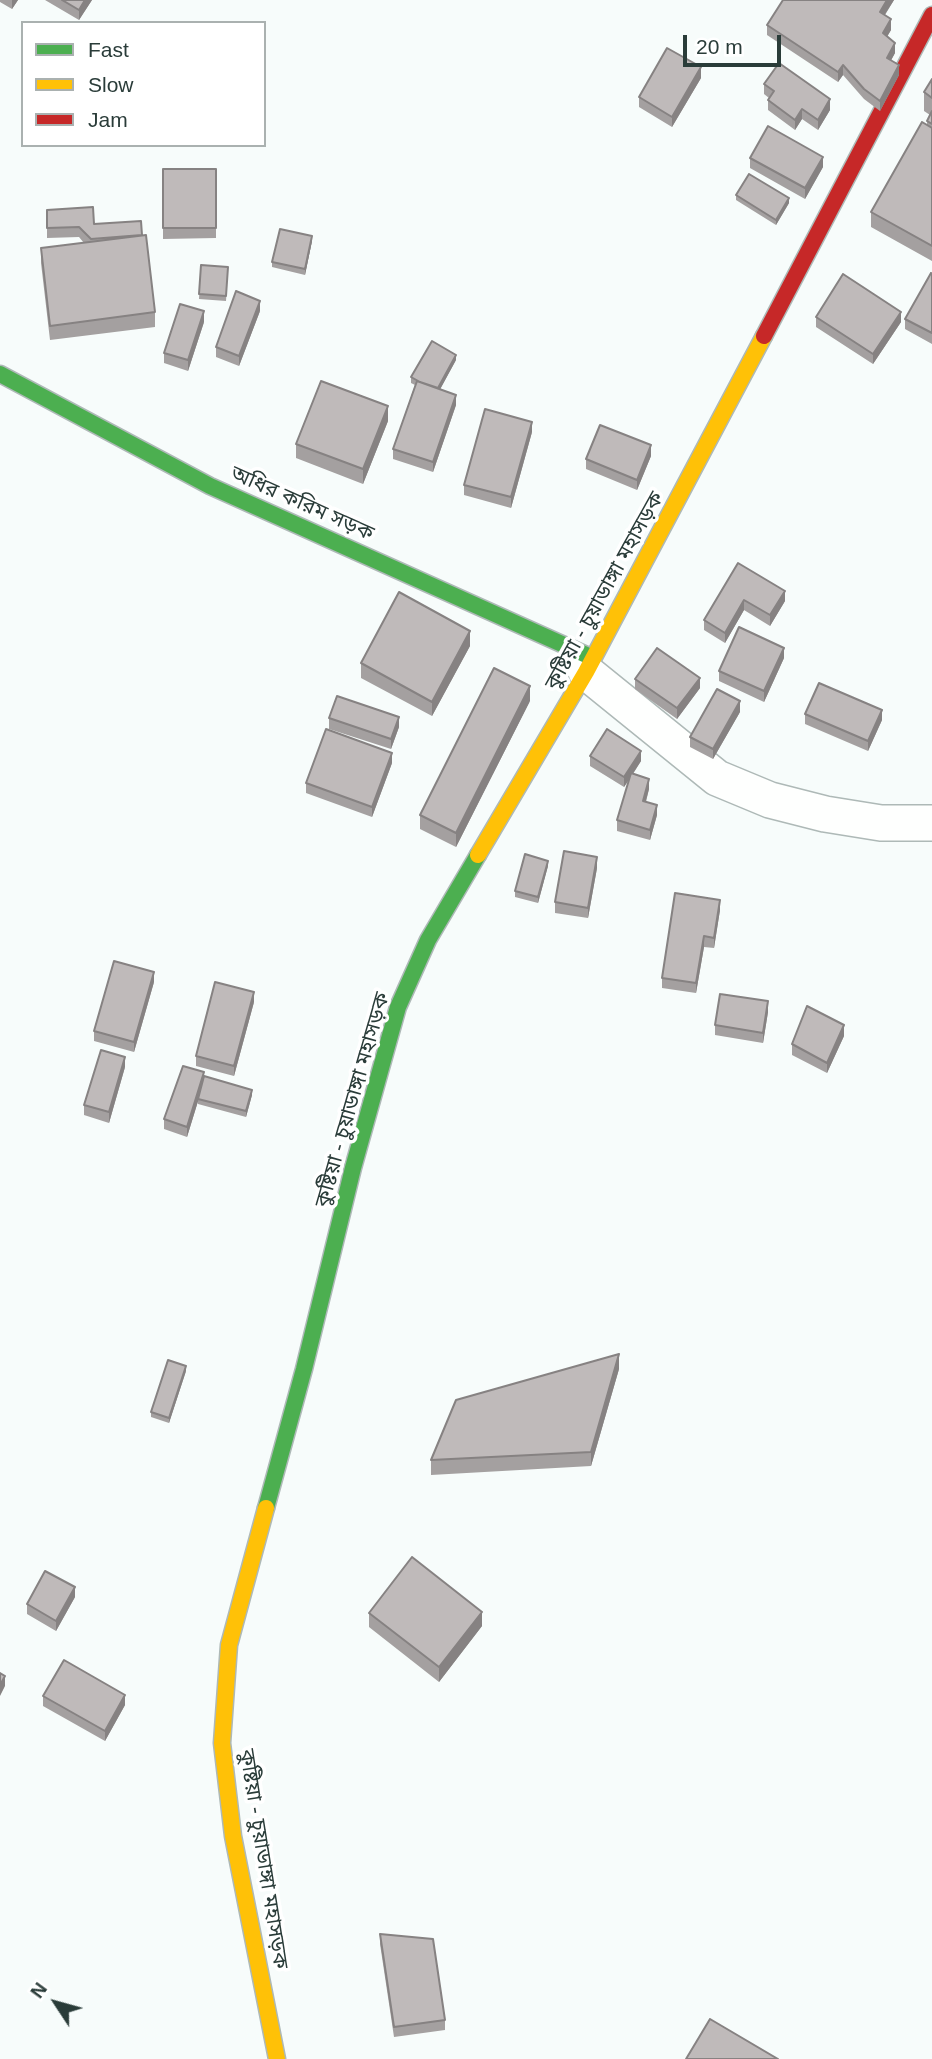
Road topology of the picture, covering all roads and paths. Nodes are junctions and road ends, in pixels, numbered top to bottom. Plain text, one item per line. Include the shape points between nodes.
1 (932, 15) edge
2 (0, 374) edge
3 (589, 665) junction
4 (932, 822) edge
5 (277, 2059) edge

1 - 3 main road, কুষ্টিয়া - চুয়াডাঙ্গা মহাসড়ক
2 - 3 main road, অধির করিম সড়ক via 211,486
3 - 4 street via 717,778 770,800 825,814 881,823
3 - 5 main road, কুষ্টিয়া - চুয়াডাঙ্গা মহাসড়ক via 428,940 398,1007 229,1645 222,1744 233,1836

